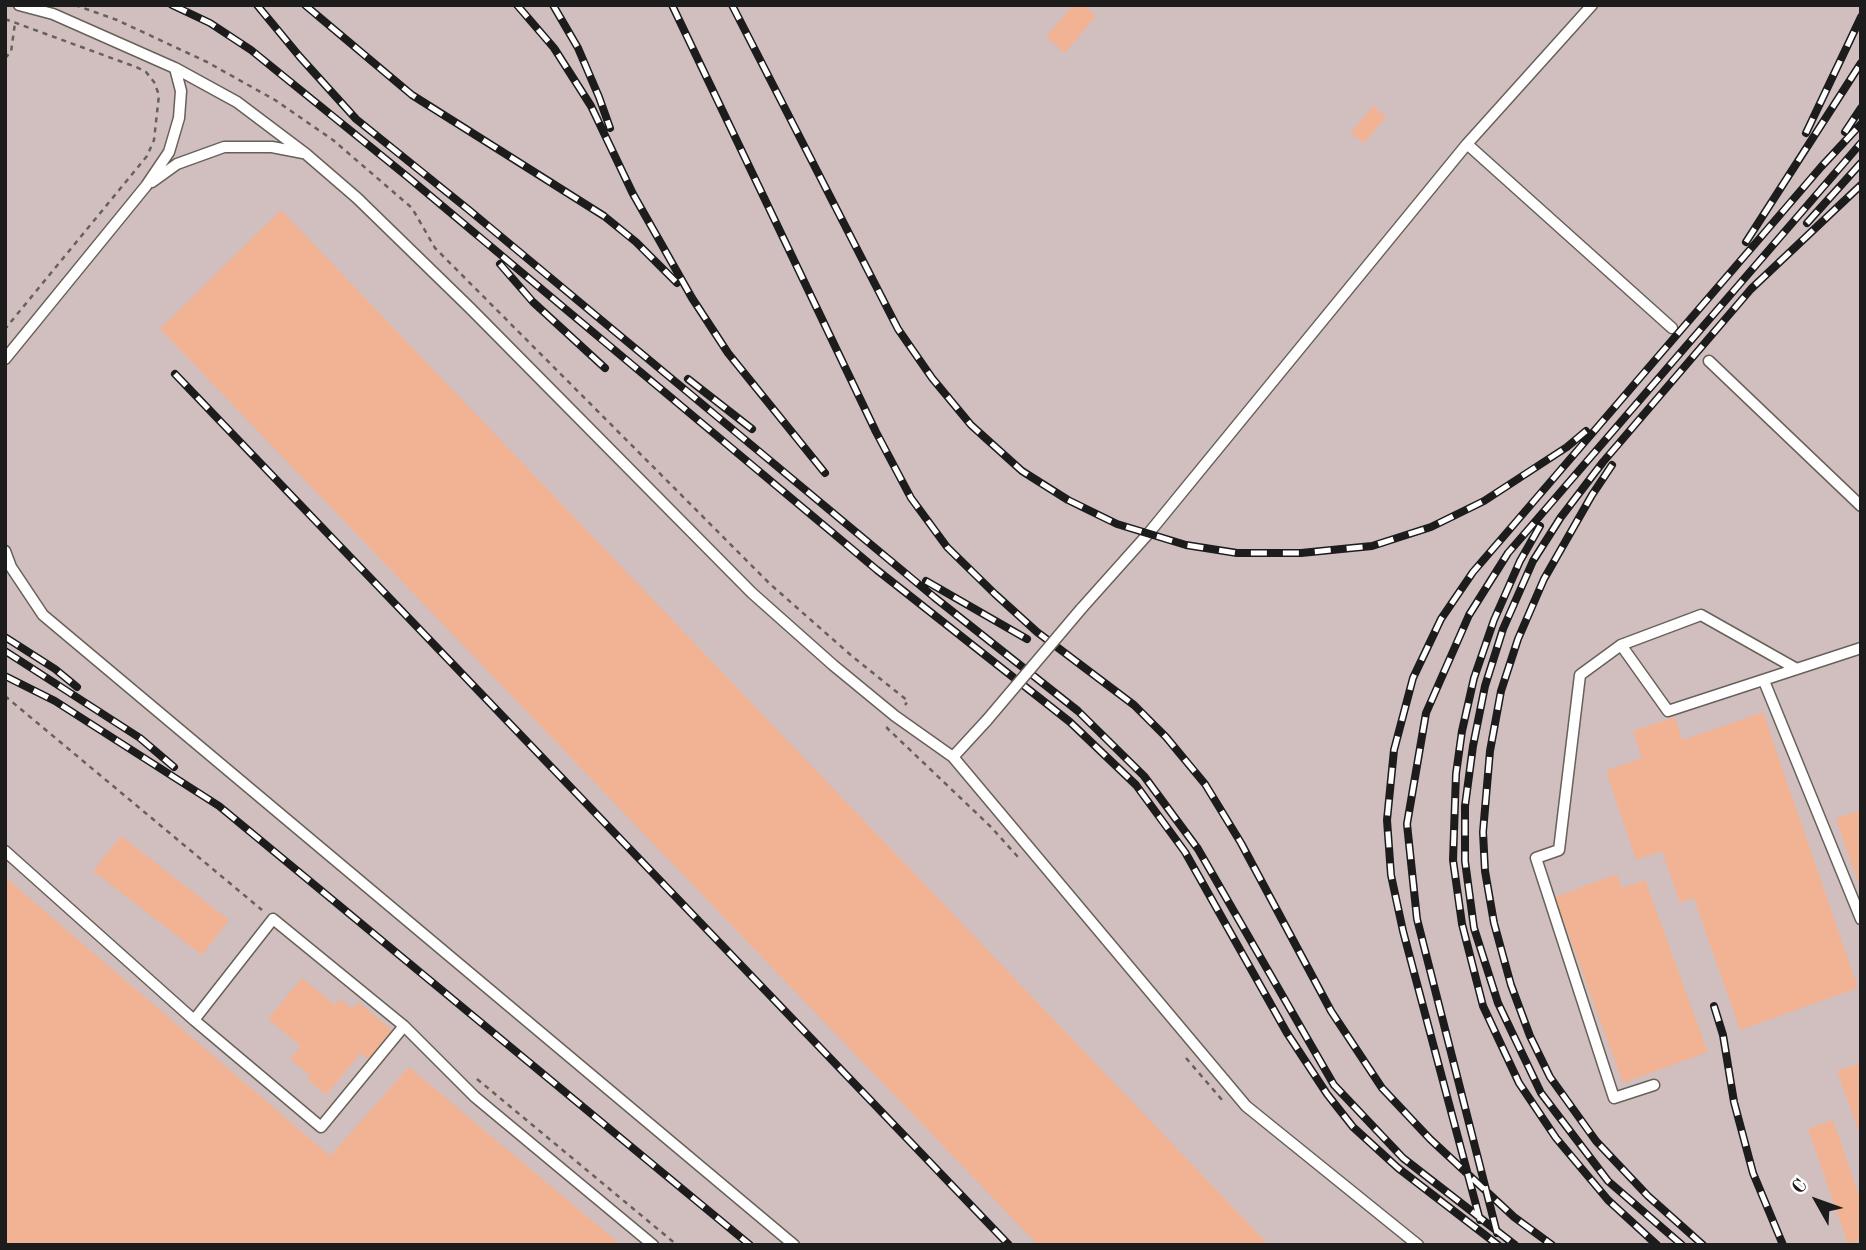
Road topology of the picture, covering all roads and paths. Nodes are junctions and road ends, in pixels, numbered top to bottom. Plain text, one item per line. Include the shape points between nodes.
1 (19, 5) edge
2 (1592, 5) edge
3 (5, 19) edge
4 (15, 23) junction
5 (5, 58) edge
6 (175, 68) junction
7 (1467, 144) junction
8 (306, 154) junction
9 (146, 187) junction
10 (1672, 328) dead end
11 (5, 329) edge
12 (5, 359) edge
13 (1709, 362) dead end
14 (1861, 506) edge
15 (5, 551) edge
16 (8, 568) edge
17 (1620, 645) junction
18 (1859, 649) edge
19 (1861, 661) edge
20 (1795, 668) junction
21 (1764, 681) junction
22 (953, 757) junction
23 (5, 851) edge
24 (1861, 919) edge
25 (194, 1020) junction
26 (404, 1026) junction
27 (1654, 1086) dead end
28 (653, 1245) edge
29 (794, 1245) edge
30 (1418, 1245) edge

1 - 6 lane via 53,14
2 - 7 lane
3 - 4 path
4 - 5 path via 11,52
4 - 11 path via 146,72 159,95 154,140 146,156
6 - 8 lane via 237,102
6 - 9 lane via 181,91 179,118 169,152
7 - 10 lane
7 - 22 lane, bridge via 1148,534
8 - 9 lane via 272,147 224,148 177,164
8 - 22 lane via 470,308 752,593 833,666
9 - 12 lane
13 - 14 lane
15 - 16 lane
16 - 29 lane via 43,615
17 - 20 lane via 1701,615
17 - 21 lane via 1668,711
17 - 27 lane via 1580,675 1559,850 1536,858 1614,1098
18 - 19 lane
18 - 20 lane
20 - 21 lane
21 - 24 lane
22 - 30 lane via 1246,1107
23 - 25 lane
25 - 26 lane via 321,1127
25 - 26 lane via 273,919
26 - 28 lane via 475,1097

